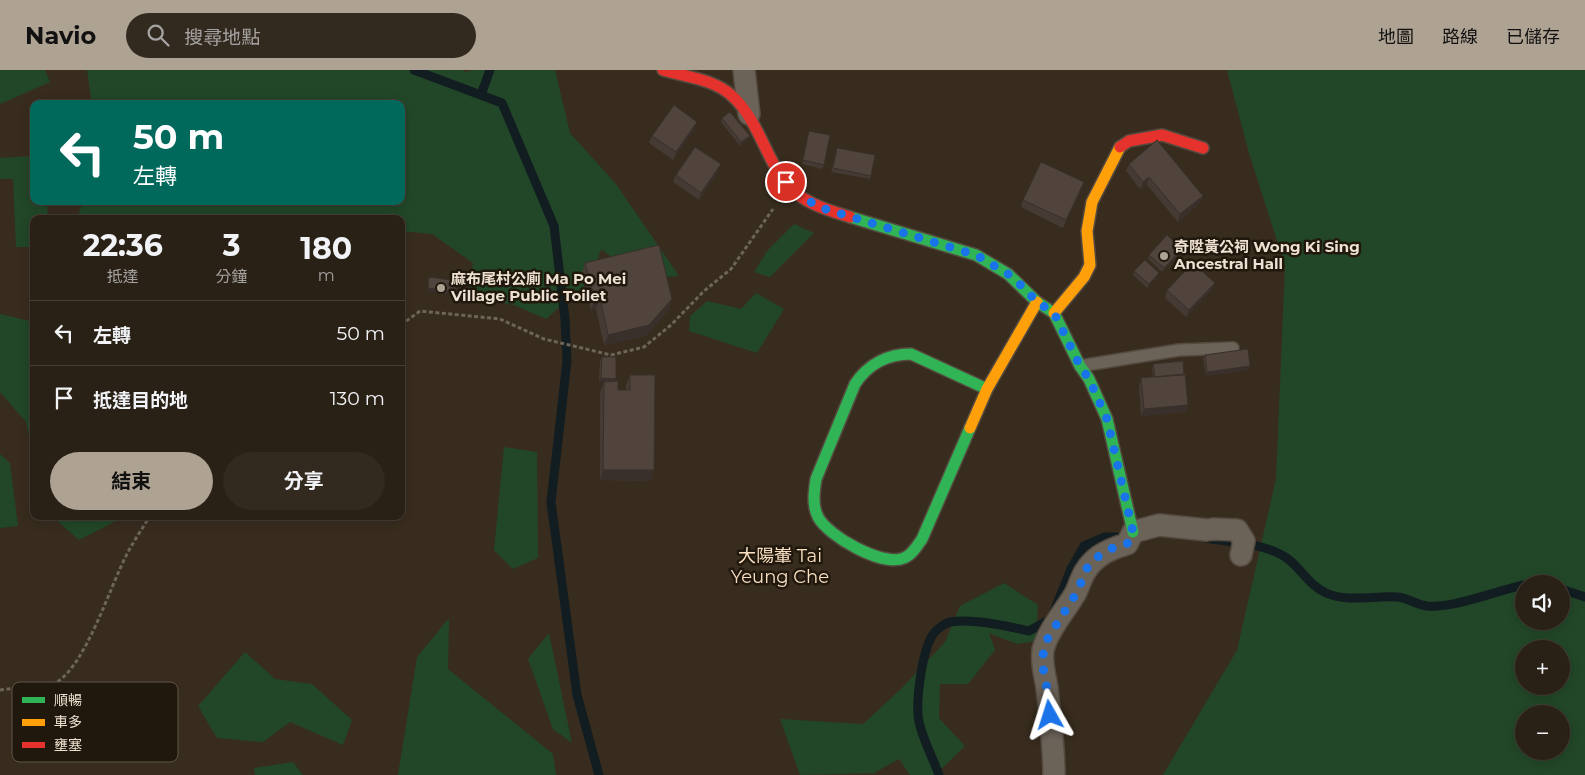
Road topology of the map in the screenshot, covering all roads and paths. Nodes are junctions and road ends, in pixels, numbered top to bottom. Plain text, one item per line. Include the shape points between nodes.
1 (663, 70) edge
2 (744, 70) edge
3 (748, 114) junction
4 (1203, 148) dead end
5 (797, 193) junction
6 (1037, 302) junction
7 (1054, 313) junction
8 (405, 322) edge
9 (1232, 348) dead end
10 (1080, 366) junction
11 (987, 389) junction
12 (148, 520) edge
13 (1133, 532) junction
14 (1241, 555) dead end
15 (57, 682) edge
16 (1054, 775) edge

1 - 3 street via 717,86 731,95
2 - 3 street
3 - 5 street via 786,182
4 - 7 street via 1162,134 1129,141 1118,148 1092,202 1087,231 1090,265
5 - 6 street via 822,208 976,255 1008,274
5 - 8 path via 779,200 731,269 644,347 611,354 544,339 491,318 420,311
6 - 7 street
6 - 11 street
7 - 10 street
9 - 10 lane via 1179,350
10 - 13 street via 1107,419
11 - 11 street via 911,354 889,357 869,367 855,384 816,479 813,503 822,525 830,534 878,557 891,560 903,558 914,551
12 - 15 path via 126,555 90,636 69,672
13 - 14 street via 1159,525 1237,530 1244,541
13 - 16 street via 1127,544 1110,549 1088,566 1077,592 1044,648 1042,663 1054,748

